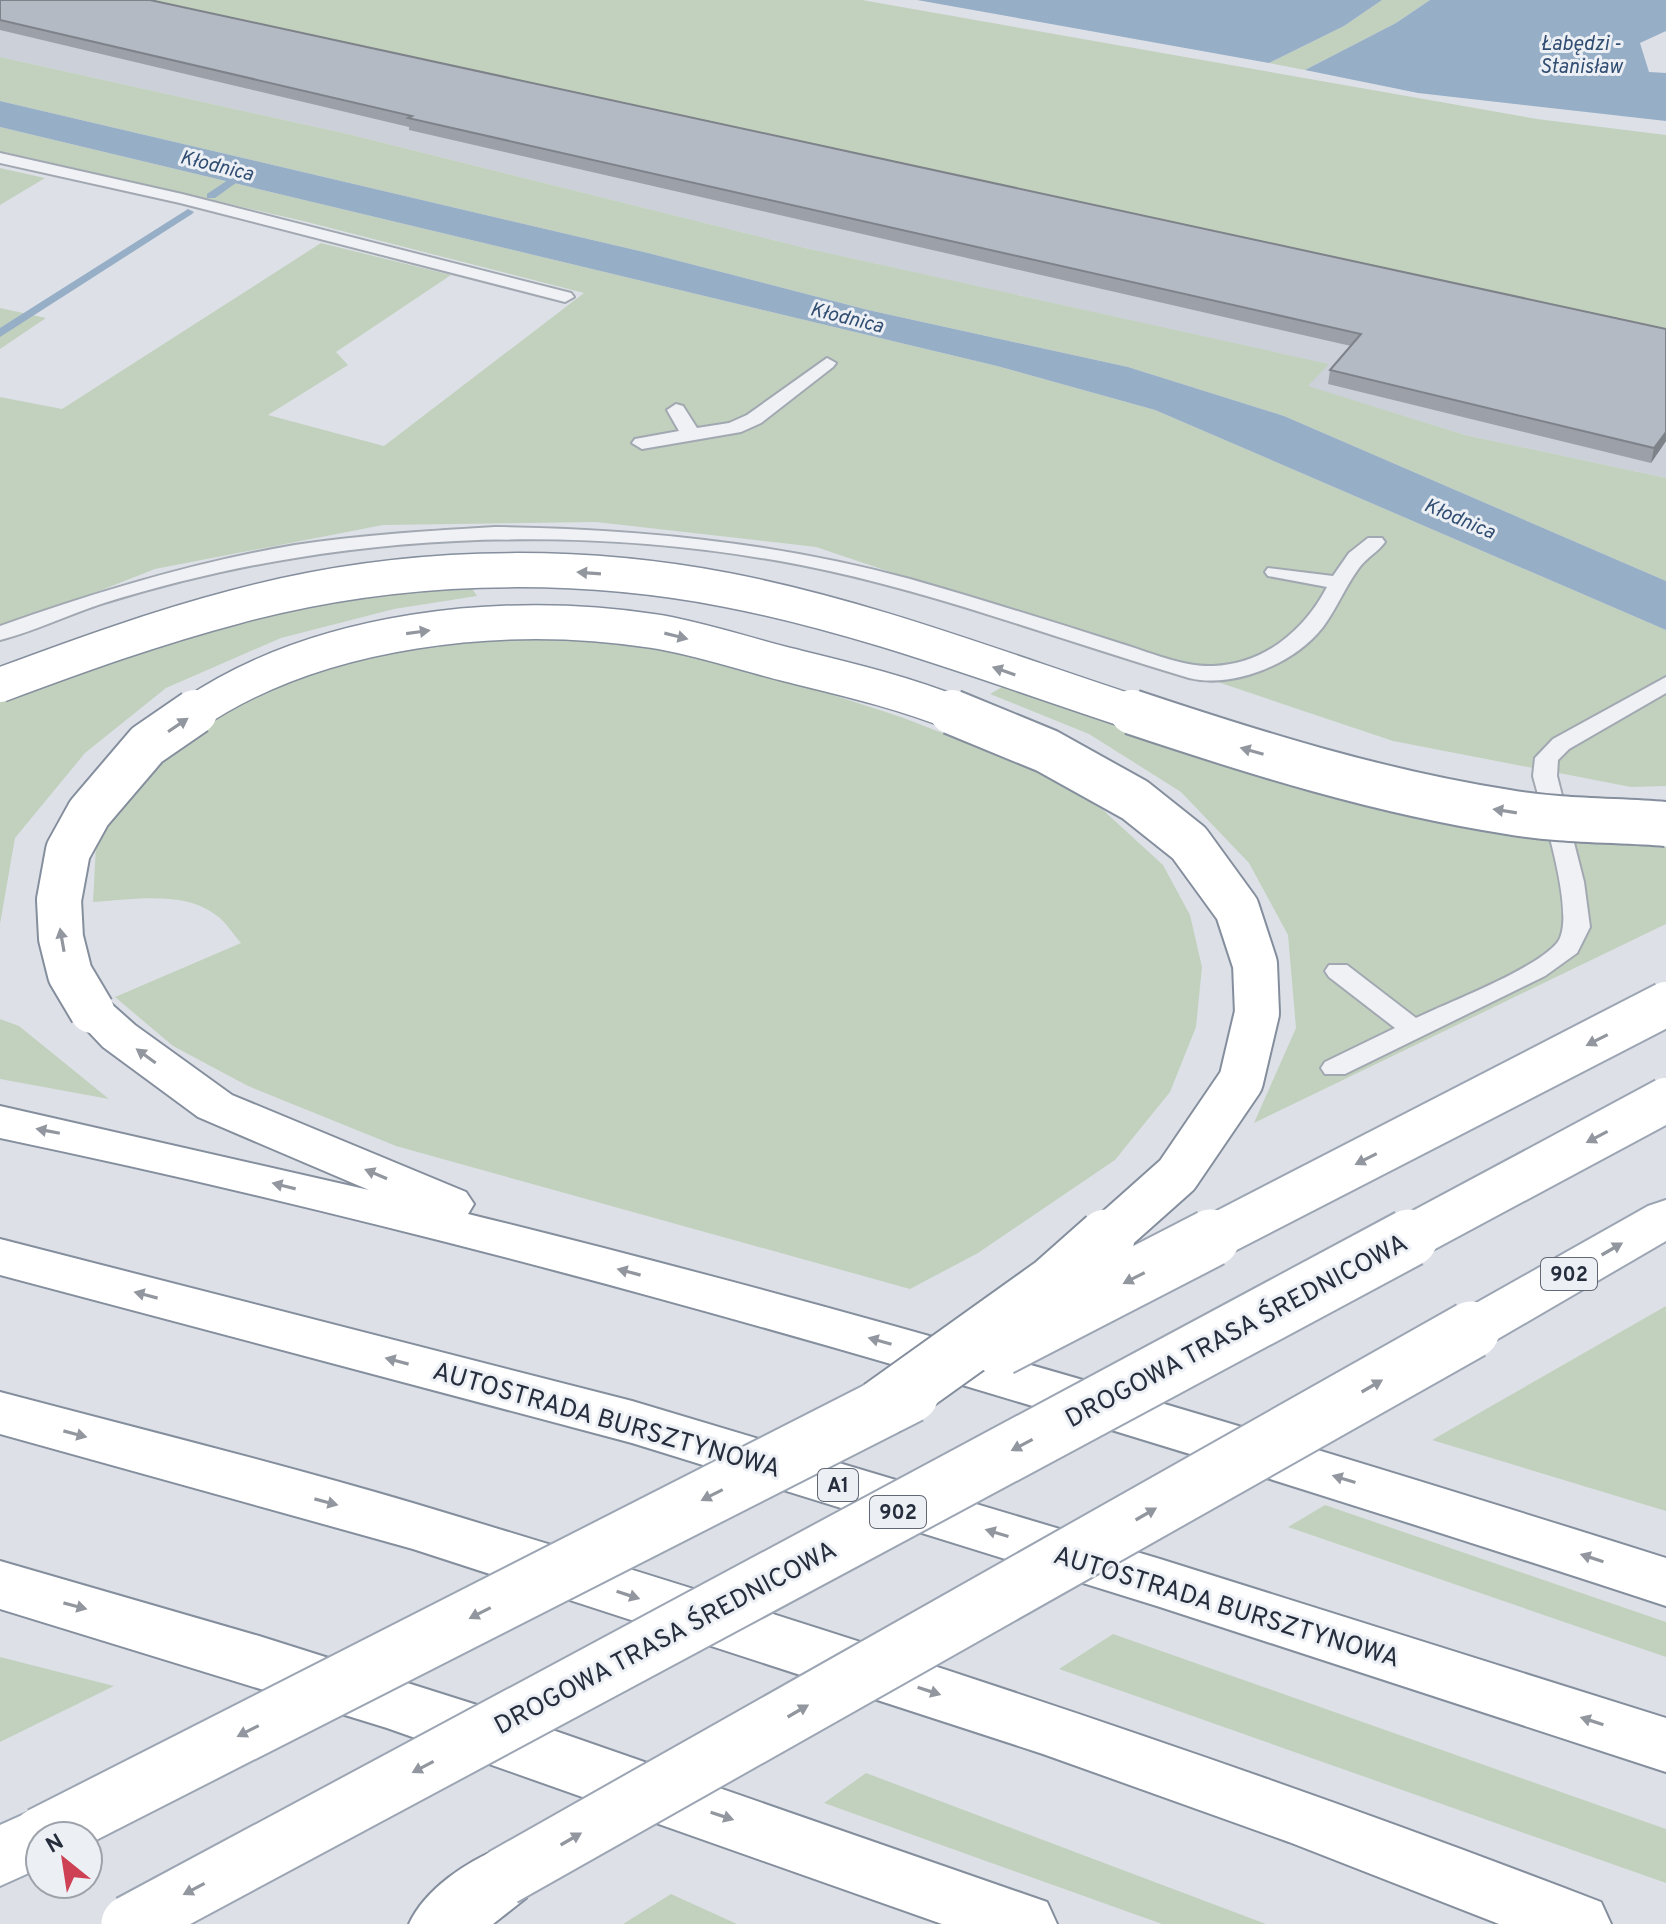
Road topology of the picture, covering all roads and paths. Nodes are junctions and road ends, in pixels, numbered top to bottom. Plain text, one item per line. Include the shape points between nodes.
1 (0, 158) edge
2 (565, 297) dead end
3 (827, 363) dead end
4 (676, 410) dead end
5 (691, 435) junction
6 (642, 443) dead end
7 (1375, 542) dead end
8 (1275, 572) dead end
9 (1339, 583) junction
10 (0, 633) edge
11 (1666, 684) edge
12 (0, 685) edge
13 (1666, 824) edge
14 (1338, 971) dead end
15 (1666, 1004) edge
16 (1414, 1029) junction
17 (1335, 1068) dead end
18 (1666, 1100) edge
19 (0, 1122) edge
20 (1666, 1218) edge
21 (0, 1257) edge
22 (577, 1258) junction
23 (881, 1408) junction
24 (0, 1413) edge
25 (1666, 1582) edge
26 (0, 1585) edge
27 (1666, 1745) edge
28 (71, 1820) edge
29 (24, 1844) edge
30 (805, 1844) junction
31 (0, 1857) edge
32 (503, 1877) junction
33 (130, 1924) edge
34 (423, 1924) edge
35 (442, 1924) edge
36 (937, 1924) edge
37 (1024, 1924) edge
38 (1578, 1924) edge

1 - 2 lane
3 - 5 lane via 754,419
4 - 5 lane
5 - 6 lane
7 - 9 lane via 1353,557
8 - 9 lane
9 - 10 lane via 1324,612 1304,634 1247,670 1223,674 1197,673 802,559 577,531 461,531 336,543 175,578
11 - 16 lane via 1561,744 1547,758 1545,776 1572,882 1577,927 1568,947 1536,970
13 -> 12 main road, bridge via 1511,813 1399,792 1226,743 881,630 727,590 589,572 459,571 350,583 238,606
14 - 16 lane
15 -> 23 main road, bridge
16 - 17 lane
18 -> 33 main road, DROGOWA TRASA ŚREDNICOWA / 902, bridge
22 -> 19 main road
32 -> 20 main road, 902, bridge
27 -> 21 main road, AUTOSTRADA BURSZTYNOWA / A1 via 647,1427
22 -> 23 main road, bridge via 215,1106 92,1011 70,974 61,938 59,900 68,851 89,813 147,745 217,697 304,659 410,632 522,620 654,631 912,696 1047,751 1135,800 1189,843 1237,909 1255,964 1257,1013 1241,1081 1177,1175 1053,1285
25 -> 22 main road via 991,1372
23 -> 28 main road, bridge
24 -> 38 main road via 413,1526 1043,1727
26 -> 30 main road via 178,1635
29 - 31 main road
30 - 36 main road
30 - 37 main road
32 - 34 main road, 902
32 - 35 main road

